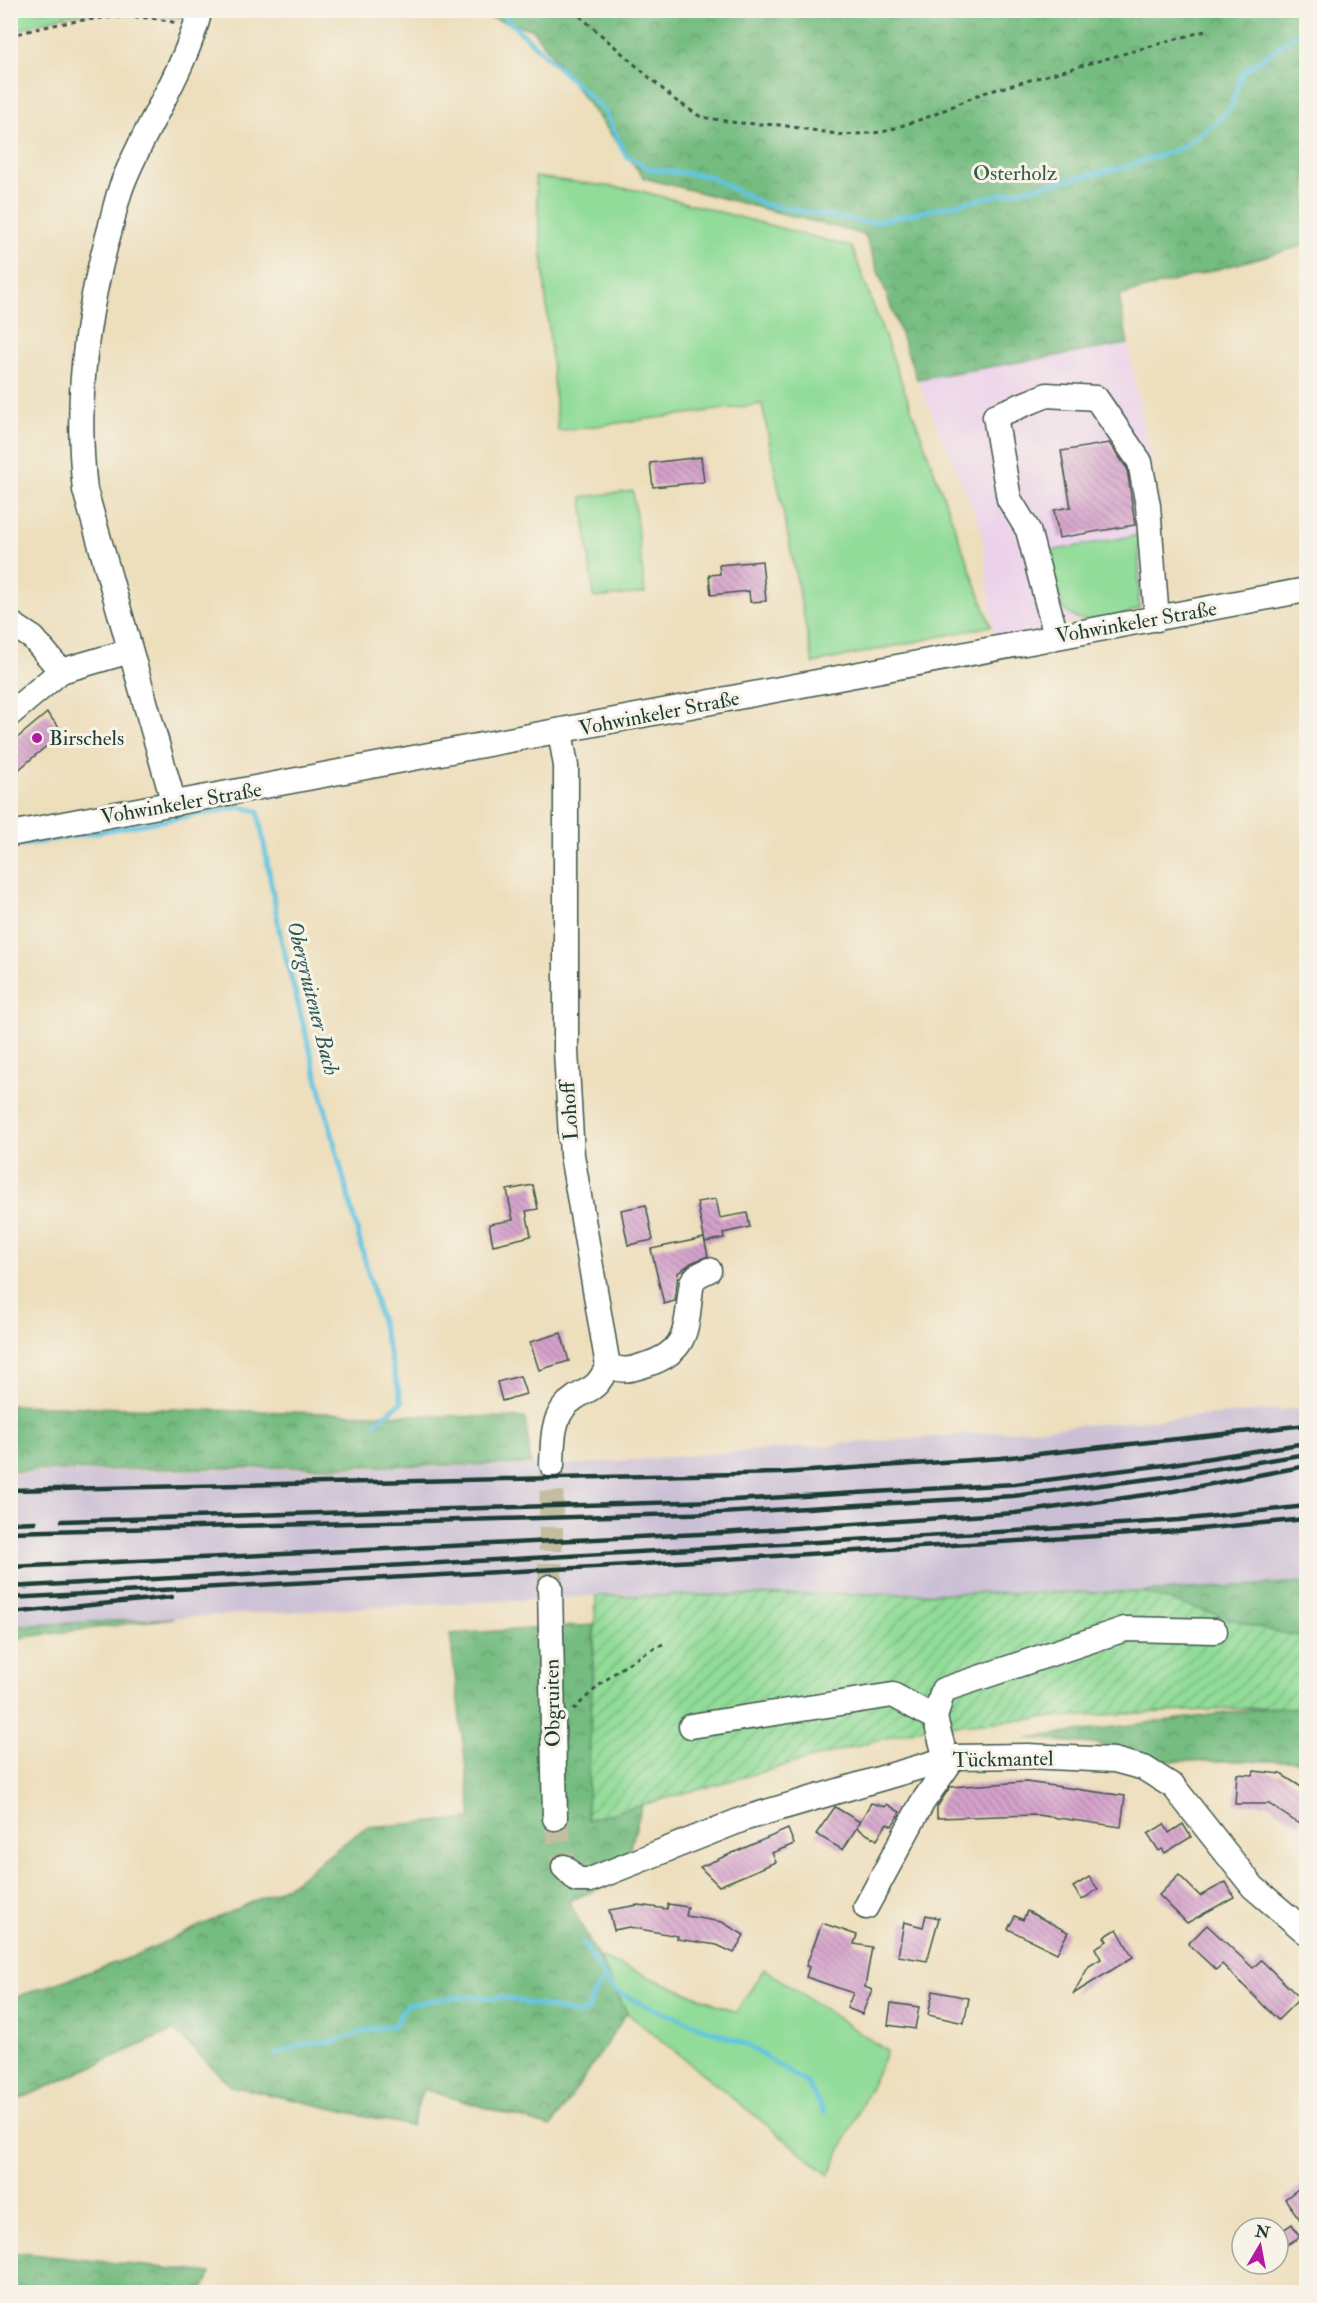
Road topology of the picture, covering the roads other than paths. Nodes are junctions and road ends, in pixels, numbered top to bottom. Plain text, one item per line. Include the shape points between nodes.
1 (197, 20) edge
2 (1306, 590) edge
3 (1157, 619) junction
4 (10, 623) edge
5 (1056, 636) junction
6 (130, 651) junction
7 (61, 671) junction
8 (10, 714) edge
9 (560, 731) junction
10 (174, 804) junction
11 (10, 834) edge
12 (709, 1270) dead end
13 (608, 1366) junction
14 (552, 1466) tunnel mouth
15 (550, 1587) tunnel mouth
16 (1215, 1631) dead end
17 (935, 1718) junction
18 (691, 1726) dead end
19 (950, 1758) junction
20 (555, 1818) tunnel mouth
21 (571, 1873) dead end
22 (866, 1907) dead end
23 (1306, 1932) edge

1 - 6 street via 190,43 123,183 101,260 81,394 85,490
2 - 3 street, Vohwinkeler Straße
3 - 5 street, Vohwinkeler Straße
3 - 5 street via 1148,506 1140,462 1096,398 1047,394 995,416 1009,499 1028,530
4 - 7 street via 33,638
5 - 9 street, Vohwinkeler Straße
6 - 7 street
6 - 10 street
7 - 8 street
9 - 10 street, Vohwinkeler Straße
9 - 13 street, Lohoff via 567,766 566,1051 572,1155
10 - 11 street, Vohwinkeler Straße
12 - 13 street via 692,1282 685,1332 677,1349 662,1359 625,1371
13 - 14 street via 598,1386 567,1404 553,1431
15 - 20 street, Obgruiten
16 - 17 street via 1125,1629 943,1690
17 - 18 street via 893,1695
17 - 19 street
19 - 21 street, Tückmantel via 746,1818 590,1880
19 - 22 street
19 - 23 street, Tückmantel via 1114,1760 1144,1768 1174,1787 1253,1887

